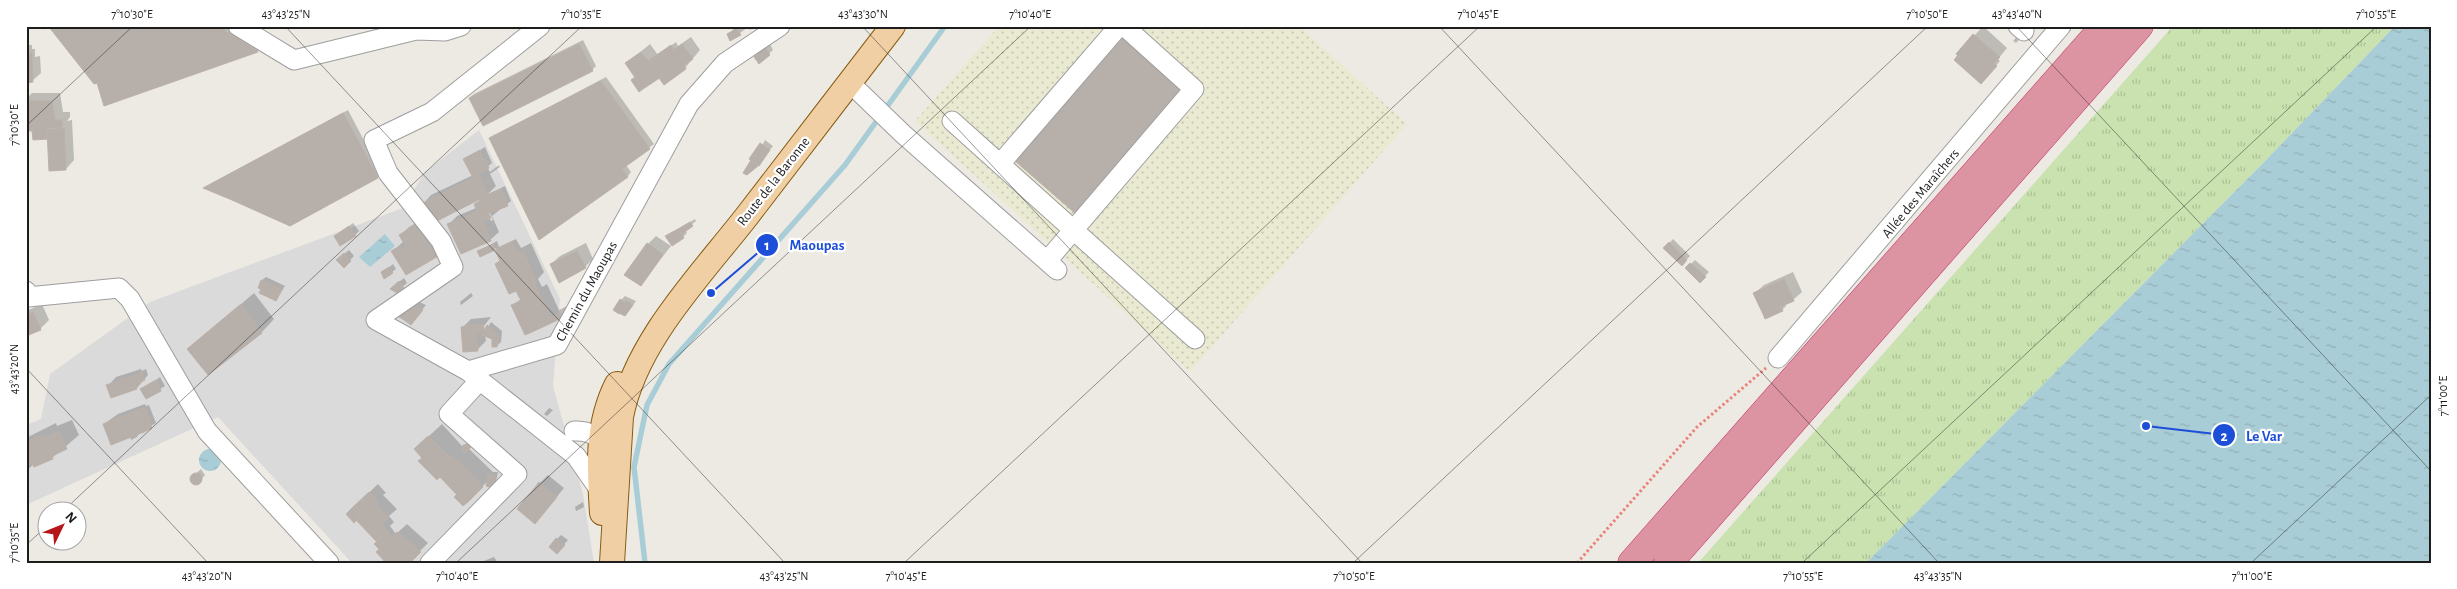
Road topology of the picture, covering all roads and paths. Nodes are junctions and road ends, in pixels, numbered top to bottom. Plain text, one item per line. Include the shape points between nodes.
1 (238, 26) edge
2 (461, 26) edge
3 (540, 26) edge
4 (780, 26) edge
5 (893, 26) edge
6 (1119, 26) edge
7 (1124, 26) edge
8 (2061, 26) edge
9 (2106, 26) edge
10 (2139, 26) edge
11 (849, 82) junction
12 (952, 121) dead end
13 (1000, 164) junction
14 (1074, 230) junction
15 (26, 291) edge
16 (655, 336) junction
17 (1195, 339) dead end
18 (1778, 358) joint
19 (474, 376) junction
20 (608, 404) junction
21 (541, 428) junction
22 (574, 431) junction
23 (606, 440) junction
24 (576, 456) junction
25 (608, 498) junction
26 (329, 563) edge
27 (430, 563) edge
28 (608, 563) edge
29 (612, 563) edge
30 (1577, 563) edge
31 (1632, 563) edge
32 (1668, 563) edge

1 - 2 street via 294,60 416,30 445,31
3 - 19 street via 432,112 374,140 388,173 441,240 453,266 376,320
4 - 19 street, Chemin du Maoupas via 725,63 689,104 557,345
5 - 11 main road, Route de la Baronne
6 - 13 street
7 - 14 street via 1194,89
8 - 18 street, Allée des Maraîchers
9 - 31 highway
10 - 32 highway
11 - 14 street via 1052,265
11 - 16 main road, Route de la Baronne
12 - 13 street
13 - 14 street
14 - 17 street
15 - 26 street via 28,297 119,288 130,299 207,432
16 - 20 main road, Route de la Baronne via 622,374
16 - 23 main road, Route de la Baronne via 640,360
18 - 30 path via 1696,427
19 - 21 street
19 - 27 street via 449,414 518,474
20 - 22 street
20 - 23 main road, Route de la Baronne
21 - 22 street
21 - 24 street
22 - 23 street
23 - 24 street
23 - 25 main road, Route de la Baronne
24 - 25 street
25 - 28 main road, Route de la Baronne
25 - 29 main road, Route de la Baronne

